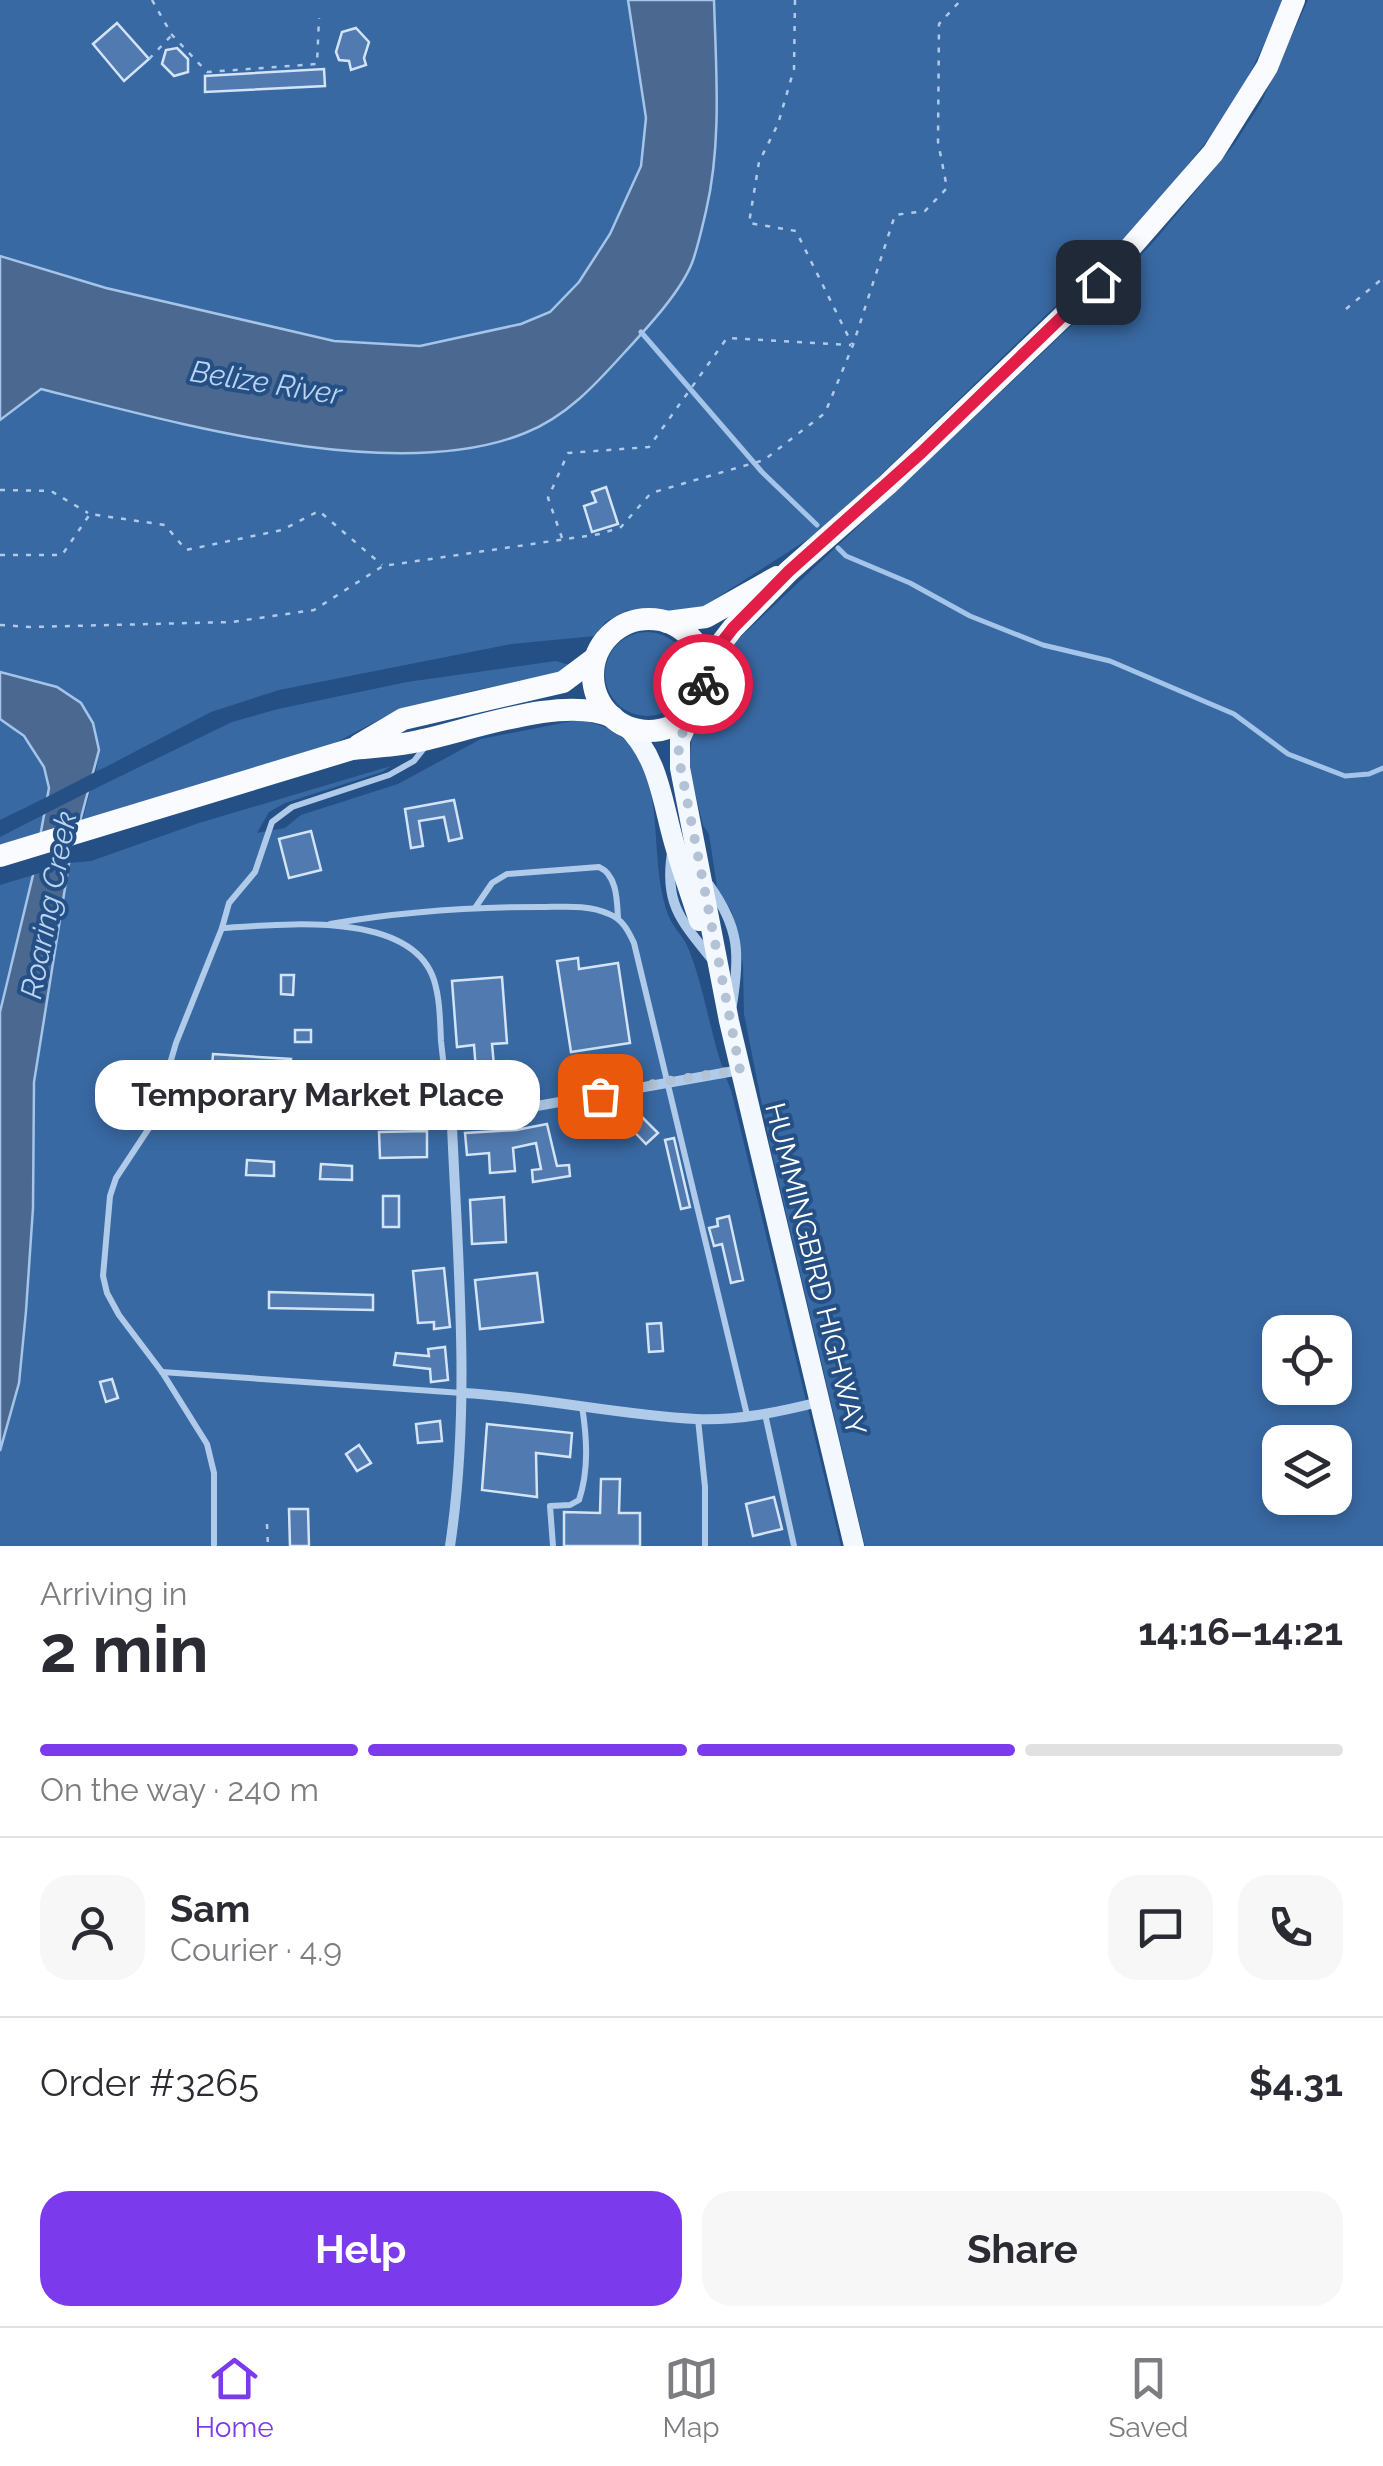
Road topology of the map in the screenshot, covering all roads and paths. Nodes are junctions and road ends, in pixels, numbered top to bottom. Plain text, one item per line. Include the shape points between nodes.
1 (152, 0) edge
2 (795, 0) edge
3 (961, 0) edge
4 (1294, 0) edge
5 (319, 18) dead end
6 (172, 35) junction
7 (149, 59) dead end
8 (1383, 278) edge
9 (1346, 309) dead end
10 (853, 345) junction
11 (0, 490) edge
12 (90, 514) junction
13 (562, 540) junction
14 (0, 555) edge
15 (383, 566) junction
16 (789, 571) junction
17 (667, 622) junction
18 (0, 625) edge
19 (595, 658) junction
20 (704, 677) junction
21 (694, 707) junction
22 (619, 721) junction
23 (432, 738) junction
24 (352, 749) junction
25 (0, 856) edge
26 (474, 908) junction
27 (618, 918) junction
28 (330, 924) junction
29 (222, 928) junction
30 (727, 1012) junction
31 (740, 1070) junction
32 (668, 1081) junction
33 (305, 1090) dead end
34 (452, 1126) junction
35 (162, 1372) junction
36 (463, 1393) junction
37 (820, 1402) junction
38 (582, 1406) junction
39 (764, 1414) junction
40 (748, 1415) junction
41 (698, 1419) junction
42 (267, 1524) dead end
43 (214, 1546) edge
44 (268, 1546) edge
45 (450, 1546) edge
46 (553, 1546) edge
47 (705, 1546) edge
48 (794, 1546) edge
49 (854, 1546) edge

1 - 6 path
2 - 10 path via 794,69 759,162 749,223 796,231
3 - 10 path via 939,24 938,142 947,188 925,210 894,215
4 - 16 highway via 1267,67 1213,153 1123,256
5 - 6 path via 317,64 207,72
6 - 7 path
8 - 9 path
10 - 13 path via 825,413 764,460 651,493 621,527
10 - 13 path via 727,338 649,447 568,453 548,498
11 - 12 path via 51,492
12 - 14 path via 62,555
12 - 15 path via 165,525 186,550 282,530 319,511
13 - 15 path
15 - 18 path via 314,610 232,622
16 - 17 highway via 706,617
16 - 20 highway via 718,645
17 - 19 highway via 627,624
17 - 20 highway via 695,644
19 - 22 highway via 596,694
19 - 24 highway via 562,682 403,720
20 - 21 highway
21 - 22 highway via 663,728
21 - 30 main road, HUMMINGBIRD HIGHWAY via 678,754
22 - 23 highway via 598,710 565,708
22 - 30 main road, HUMMINGBIRD HIGHWAY via 656,770
23 - 24 highway
23 - 29 lane via 414,761 389,775 281,812 256,872 229,903
24 - 25 highway
26 - 27 lane via 575,907
26 - 27 lane via 498,877 599,867 612,880
26 - 28 lane
27 - 32 lane via 634,942
28 - 29 lane
28 - 34 lane via 389,938 427,965 437,994
29 - 35 lane via 153,1122 116,1178 105,1228 107,1293
30 - 31 main road, HUMMINGBIRD HIGHWAY
31 - 32 street
31 - 37 main road, HUMMINGBIRD HIGHWAY
32 - 34 street
32 - 40 lane
33 - 34 lane
34 - 36 street
35 - 36 lane
35 - 43 lane via 207,1444
36 - 38 street
36 - 45 street
37 - 39 street
37 - 49 main road, HUMMINGBIRD HIGHWAY
38 - 41 street
38 - 46 lane via 585,1483 579,1500 550,1506
39 - 40 street
39 - 48 lane
40 - 41 street
41 - 47 lane
42 - 44 path

